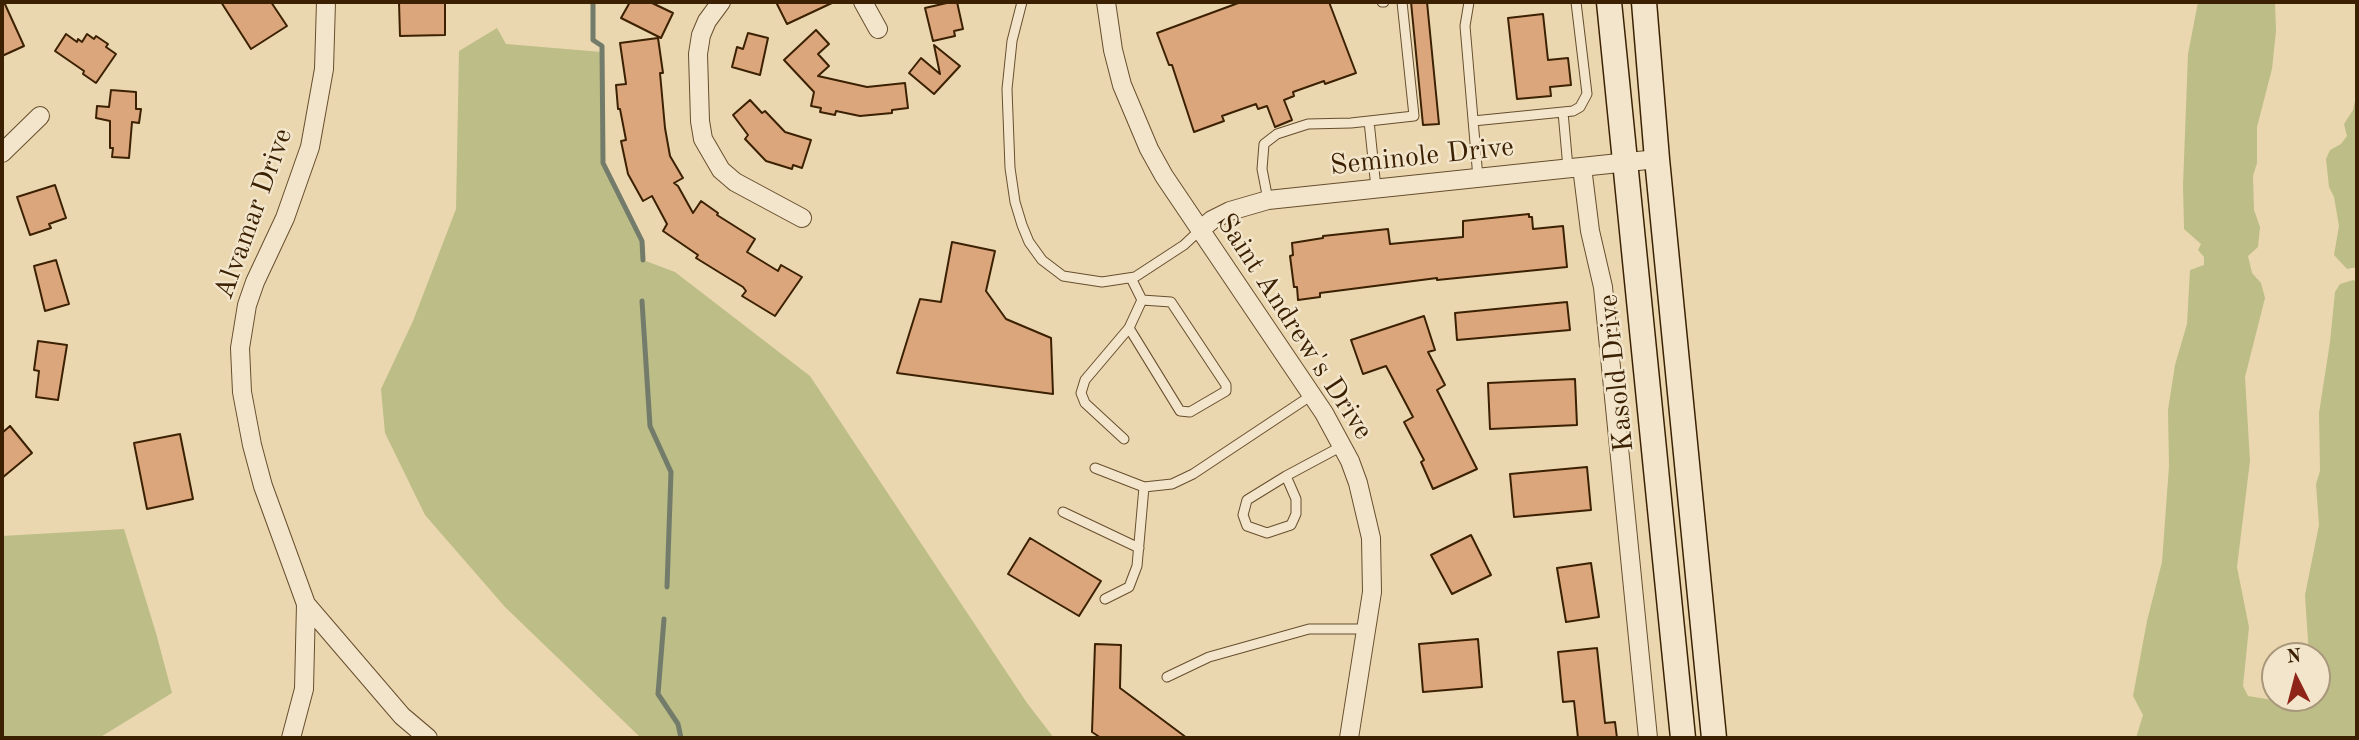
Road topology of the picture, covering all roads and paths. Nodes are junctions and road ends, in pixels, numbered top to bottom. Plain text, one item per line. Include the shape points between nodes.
1 (326, 2) edge
2 (721, 2) edge
3 (863, 2) edge
4 (1022, 2) edge
5 (1106, 2) edge
6 (1402, 2) edge
7 (1469, 2) edge
8 (1576, 2) edge
9 (1609, 2) edge
10 (1644, 2) edge
11 (878, 29) dead end
12 (1563, 112) junction
13 (40, 116) dead end
14 (1369, 121) junction
15 (1473, 121) junction
16 (2, 153) edge
17 (1657, 159) junction
18 (1626, 162) junction
19 (1575, 167) junction
20 (1478, 178) junction
21 (1376, 188) junction
22 (1268, 200) junction
23 (802, 218) dead end
24 (1200, 230) junction
25 (1131, 278) junction
26 (1142, 300) junction
27 (1129, 328) junction
28 (1312, 396) junction
29 (1124, 439) dead end
30 (1342, 446) junction
31 (1095, 468) dead end
32 (1286, 476) junction
33 (1144, 487) junction
34 (1063, 512) dead end
35 (1139, 548) junction
36 (1105, 599) dead end
37 (306, 604) junction
38 (1367, 629) junction
39 (1167, 677) dead end
40 (291, 738) edge
41 (428, 738) edge
42 (1349, 738) edge
43 (1648, 738) edge
44 (1683, 738) edge
45 (1714, 738) edge

1 - 37 street, Alvamar Drive via 324,69 310,147 285,218 255,282 240,348 251,445
2 - 23 street via 701,35 698,54 703,139 721,170 735,182
3 - 11 street
4 - 25 lane via 1007,89 1010,168 1022,225 1042,260 1063,276 1102,282
5 - 24 street, Saint Andrew's Drive via 1113,50 1134,119
6 - 14 lane via 1414,116
7 - 15 lane via 1465,26
8 - 12 lane via 1587,94 1580,107
9 - 18 main road, Kasold Drive
10 - 17 main road
12 - 15 lane
12 - 19 lane
13 - 16 street
14 - 21 lane
14 - 22 lane via 1308,124 1277,134 1264,144 1262,169
15 - 20 lane
17 - 18 street, Seminole Drive
17 - 45 main road
18 - 19 street, Seminole Drive
18 - 44 main road, Kasold Drive
19 - 20 street, Seminole Drive
19 - 43 street via 1604,287
20 - 21 street, Seminole Drive
21 - 22 street, Seminole Drive
22 - 24 street, Seminole Drive via 1230,211
24 - 25 lane
24 - 28 street, Saint Andrew's Drive
25 - 26 lane
26 - 27 lane
26 - 27 lane via 1171,302 1226,391 1190,412 1180,411
27 - 29 lane via 1085,380 1081,393 1085,403
28 - 30 street, Saint Andrew's Drive
28 - 33 lane via 1193,474 1172,484
30 - 32 lane
30 - 38 street, Saint Andrew's Drive via 1358,483 1371,538
31 - 33 lane
32 - 32 lane via 1247,500 1243,515 1247,526 1267,533 1291,525 1296,499
33 - 35 lane
34 - 35 lane
35 - 36 lane via 1129,587
37 - 40 street, Alvamar Drive via 304,690
37 - 41 street, Alvamar Drive via 402,716
38 - 39 lane via 1309,629 1209,657
38 - 42 street, Saint Andrew's Drive

